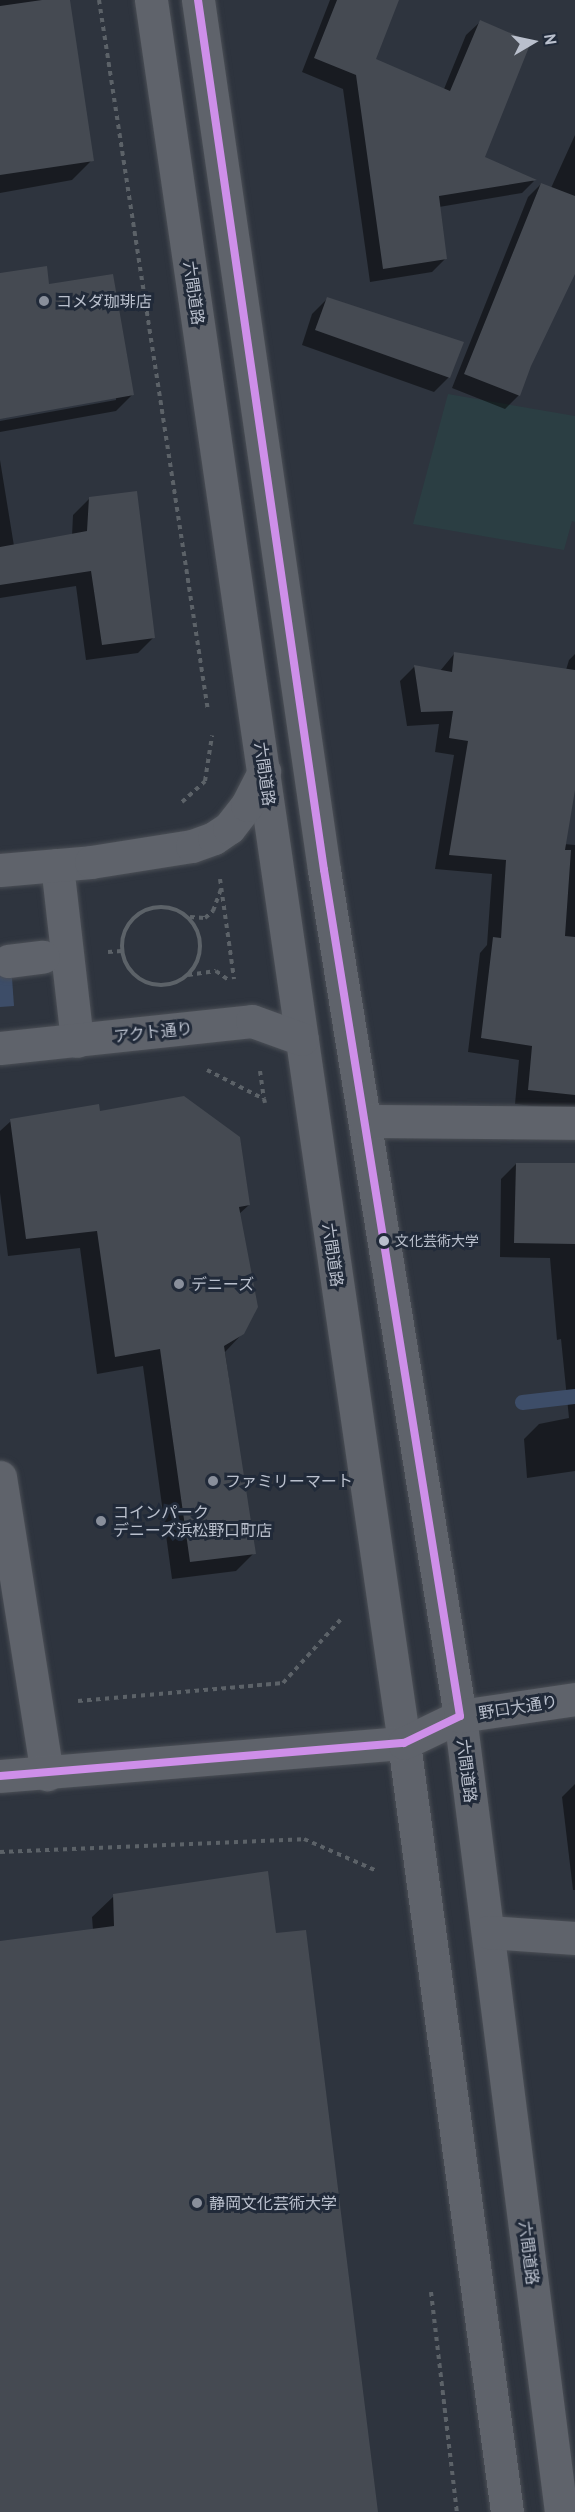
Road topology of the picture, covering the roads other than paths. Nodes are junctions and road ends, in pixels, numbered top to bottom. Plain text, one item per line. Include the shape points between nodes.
1 (151, 0) edge
2 (198, 0) edge
3 (264, 771) junction
4 (57, 865) junction
5 (0, 870) edge
6 (43, 957) dead end
7 (8, 961) dead end
8 (302, 1040) junction
9 (77, 1041) junction
10 (0, 1048) edge
11 (366, 1122) junction
12 (575, 1123) edge
13 (0, 1477) edge
14 (575, 1698) edge
15 (460, 1716) junction
16 (404, 1743) junction
17 (47, 1774) junction
18 (0, 1776) edge
19 (488, 1932) junction
20 (575, 1938) edge
21 (507, 2512) edge
22 (561, 2512) edge

1 - 3 street, 六間道路
2 - 11 street, 六間道路 via 322,858
3 - 4 street via 247,806 230,828 214,838 192,846
3 - 8 street, 六間道路
4 - 5 street
4 - 9 street
6 - 7 street
8 - 9 street, アクト通り via 252,1021
8 - 16 street, 六間道路
9 - 10 street, アクト通り
11 - 12 street
11 - 15 street, 六間道路
13 - 17 street
14 - 15 street, 野口大通り
15 - 16 street, 野口大通り
15 - 19 street, 六間道路
16 - 17 street
16 - 21 street, 六間道路
17 - 18 street
19 - 20 street
19 - 22 street, 六間道路

